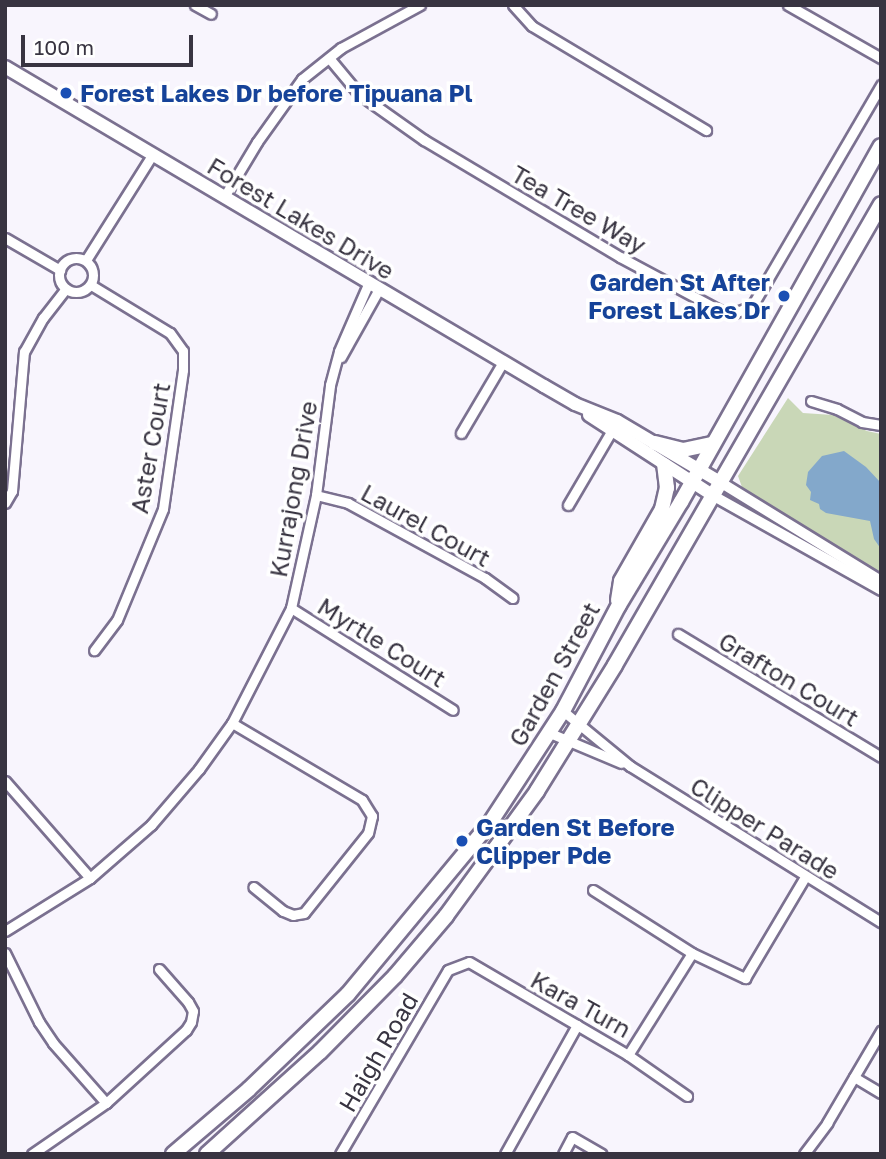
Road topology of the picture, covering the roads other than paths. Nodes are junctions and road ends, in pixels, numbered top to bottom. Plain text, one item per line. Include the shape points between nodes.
1 (195, 5) edge
2 (420, 5) edge
3 (513, 5) edge
4 (788, 5) edge
5 (211, 14) dead end
6 (330, 58) junction
7 (881, 58) edge
8 (5, 67) edge
9 (881, 85) edge
10 (706, 130) dead end
11 (881, 146) edge
12 (152, 155) junction
13 (224, 197) junction
14 (881, 204) edge
15 (5, 238) edge
16 (86, 260) junction
17 (60, 270) junction
18 (91, 285) junction
19 (374, 286) junction
20 (66, 289) junction
21 (503, 362) junction
22 (811, 401) dead end
23 (881, 425) edge
24 (614, 426) junction
25 (461, 433) dead end
26 (655, 443) junction
27 (712, 444) junction
28 (664, 465) junction
29 (694, 476) junction
30 (716, 489) junction
31 (316, 495) junction
32 (5, 503) edge
33 (569, 505) dead end
34 (881, 581) edge
35 (881, 590) edge
36 (513, 598) dead end
37 (619, 605) junction
38 (290, 608) junction
39 (678, 634) dead end
40 (94, 650) dead end
41 (453, 710) dead end
42 (563, 711) junction
43 (579, 722) junction
44 (232, 723) junction
45 (550, 733) junction
46 (567, 742) junction
47 (881, 757) edge
48 (629, 766) junction
49 (5, 781) edge
50 (805, 877) junction
51 (90, 878) junction
52 (253, 887) dead end
53 (593, 890) dead end
54 (881, 922) edge
55 (5, 931) edge
56 (5, 953) edge
57 (692, 953) junction
58 (159, 969) dead end
59 (448, 970) joint
60 (577, 1026) junction
61 (881, 1031) edge
62 (628, 1055) junction
63 (854, 1077) junction
64 (881, 1093) edge
65 (687, 1096) dead end
66 (106, 1103) junction
67 (345, 1152) edge
68 (32, 1154) edge
69 (173, 1154) edge
70 (207, 1154) edge
71 (505, 1154) edge
72 (563, 1154) edge
73 (601, 1154) edge
74 (804, 1154) edge

1 - 5 street
2 - 6 street
3 - 10 street via 532,26
4 - 7 street
6 - 9 street, Tea Tree Way via 359,94 424,141 620,257 723,312 734,313 751,306
6 - 13 street via 289,94
8 - 12 main road, Forest Lakes Drive
11 - 27 main road, Garden Street
12 - 13 main road, Forest Lakes Drive
12 - 16 street
13 - 19 main road, Forest Lakes Drive
14 - 30 main road, Garden Street
15 - 17 street
16 - 17 street via 73,258
16 - 18 street via 93,270
17 - 20 street via 59,279
18 - 20 street via 82,292
18 - 40 street, Aster Court via 170,333 183,351 163,509 117,620
19 - 21 main road, Forest Lakes Drive
19 - 31 street, Kurrajong Drive via 339,351 330,385
20 - 32 street via 24,352 12,491
21 - 24 main road, Forest Lakes Drive
21 - 25 street
22 - 23 street
24 - 26 main road, Forest Lakes Drive
24 - 28 main road, Forest Lakes Drive
24 - 33 street
26 - 27 main road via 683,450
26 - 29 main road, Forest Lakes Drive
27 - 29 main road, Garden Street
28 - 29 main road, Forest Lakes Drive
28 - 37 main road via 667,488 662,509 621,581
29 - 30 main road
29 - 37 main road, Garden Street
30 - 34 street
30 - 35 street
30 - 43 main road, Garden Street
31 - 36 street, Laurel Court via 348,503
31 - 38 street, Kurrajong Drive
37 - 42 main road, Garden Street
38 - 41 street, Myrtle Court
38 - 44 street, Kurrajong Drive
39 - 47 street, Grafton Court
42 - 43 street, Clipper Parade
42 - 45 main road, Garden Street
43 - 46 main road, Garden Street
43 - 48 street, Clipper Parade
44 - 51 street, Kurrajong Drive via 152,825
44 - 52 street via 362,800 372,816 368,834 304,913 283,911
45 - 46 street, Clipper Parade
45 - 69 main road, Garden Street via 483,832 374,965 269,1071
46 - 48 street, Clipper Parade
46 - 70 main road, Garden Street via 453,906 394,976 320,1052
48 - 50 street, Clipper Parade
49 - 51 street
50 - 54 street, Clipper Parade
50 - 57 street via 745,978
51 - 55 street, Kurrajong Drive
53 - 57 street
56 - 66 street via 52,1043
57 - 62 street, Kara Turn
58 - 66 street via 188,1002 191,1022
59 - 60 street, Kara Turn via 469,962
59 - 67 street, Haigh Road
60 - 62 street, Kara Turn
60 - 71 street
61 - 63 street
62 - 65 street
63 - 64 street
63 - 74 street
66 - 68 street
72 - 73 street via 572,1138

